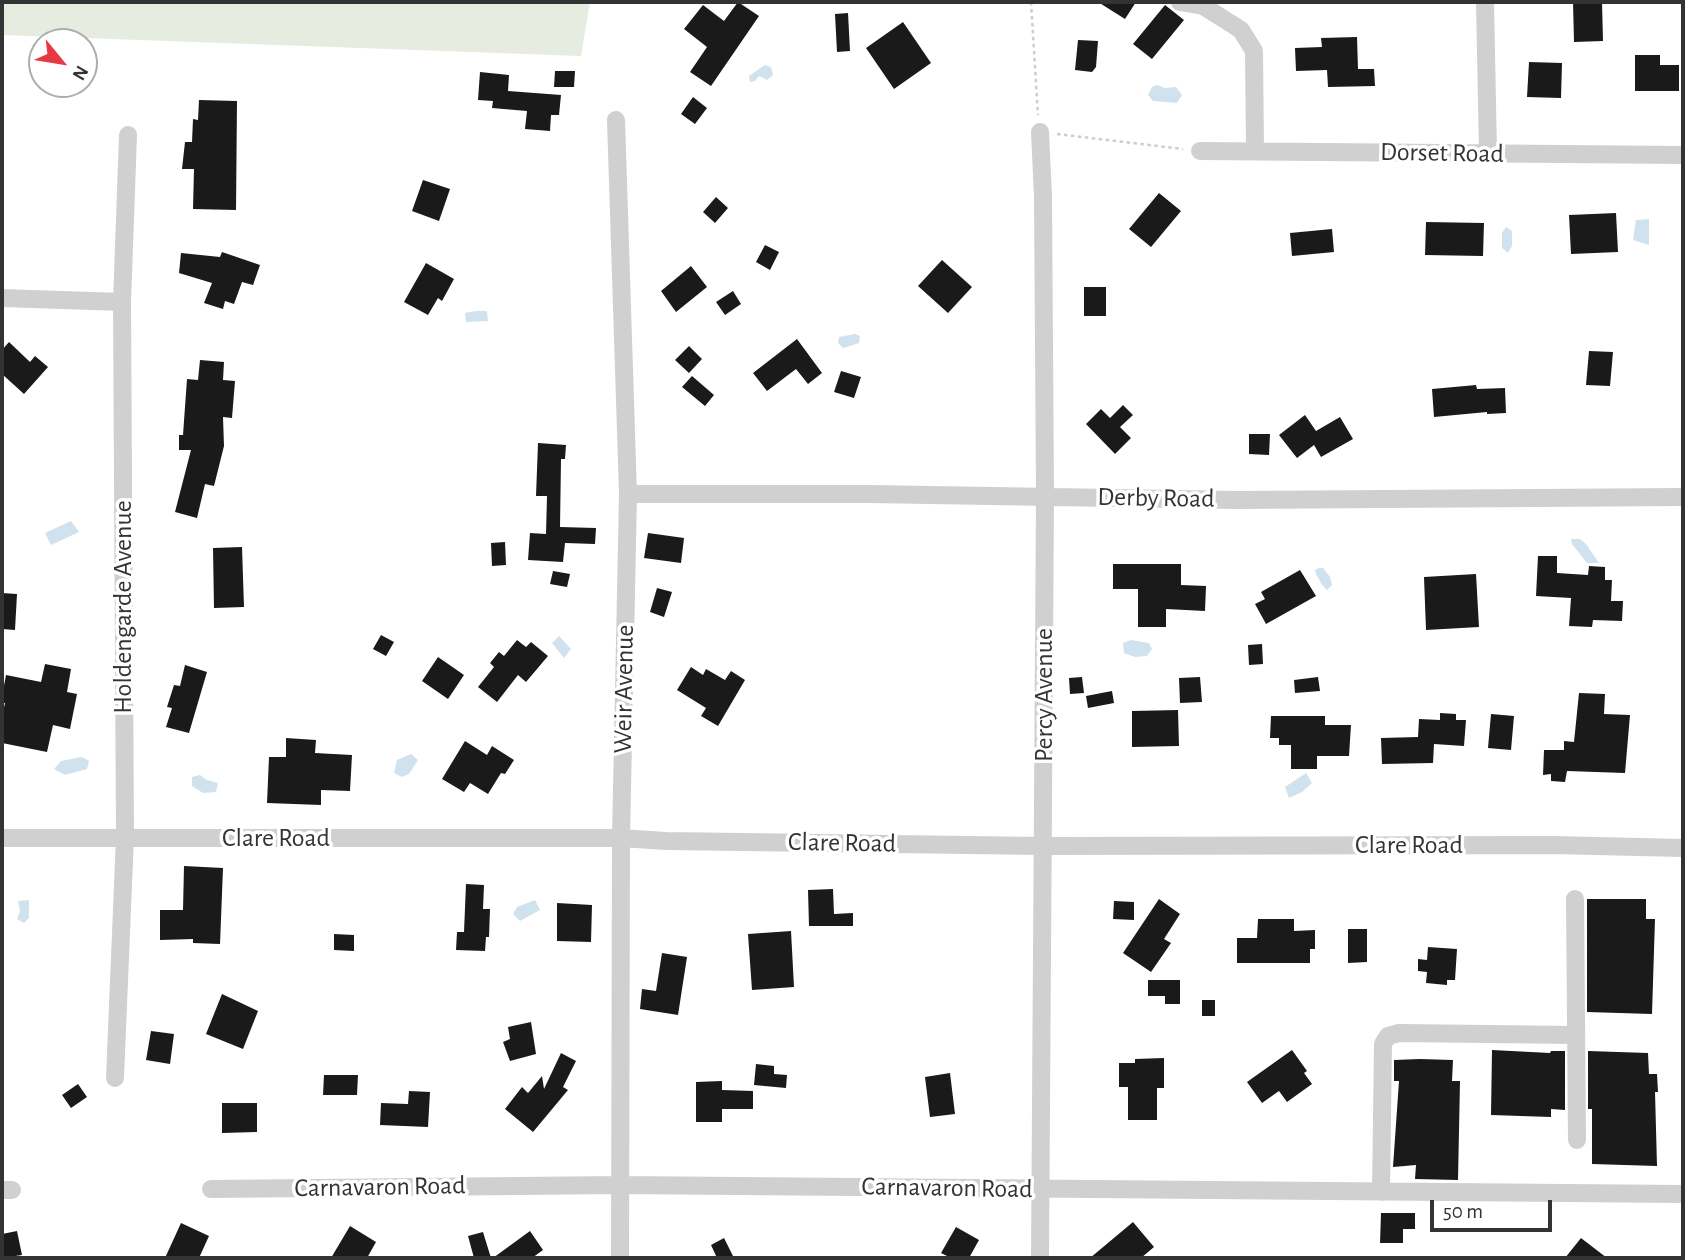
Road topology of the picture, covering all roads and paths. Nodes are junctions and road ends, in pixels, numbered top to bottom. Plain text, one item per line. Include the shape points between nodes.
1 (1031, 2) edge
2 (1180, 2) edge
3 (1485, 2) edge
4 (616, 120) dead end
5 (1040, 132) junction
6 (128, 135) dead end
7 (1200, 150) joint
8 (1255, 151) junction
9 (1488, 153) junction
10 (1683, 155) edge
11 (2, 299) edge
12 (122, 302) junction
13 (628, 494) junction
14 (1045, 496) junction
15 (1683, 497) edge
16 (125, 837) junction
17 (2, 838) edge
18 (621, 838) junction
19 (1043, 846) junction
20 (1683, 848) edge
21 (1575, 899) dead end
22 (1576, 1035) junction
23 (115, 1078) dead end
24 (1577, 1140) dead end
25 (620, 1185) junction
26 (211, 1189) dead end
27 (1040, 1189) junction
28 (1381, 1192) junction
29 (1683, 1194) edge
30 (620, 1258) edge
31 (1040, 1258) edge

1 - 5 path
2 - 8 street via 1203,6 1241,30 1254,51
3 - 9 street
4 - 13 street, Weir Avenue
5 - 7 path
5 - 14 street, Percy Avenue
6 - 12 street, Holdengarde Avenue
7 - 8 street, Dorset Road
8 - 9 street, Dorset Road
9 - 10 street, Dorset Road
11 - 12 street
12 - 16 street, Holdengarde Avenue
13 - 14 street, Derby Road
13 - 18 street, Weir Avenue
14 - 15 street, Derby Road via 1236,500
14 - 19 street, Percy Avenue
16 - 17 street, Clare Road
16 - 18 street, Clare Road
16 - 23 street, Holdengarde Avenue
18 - 19 street, Clare Road
18 - 25 street, Weir Avenue
19 - 20 street, Clare Road
19 - 27 street, Percy Avenue
21 - 22 street
22 - 24 street
22 - 28 street via 1388,1036 1383,1044
25 - 26 street, Carnavaron Road
25 - 27 street, Carnavaron Road
25 - 30 street, Weir Avenue
27 - 28 street, Carnavaron Road
27 - 31 street, Percy Avenue
28 - 29 street, Carnavaron Road

